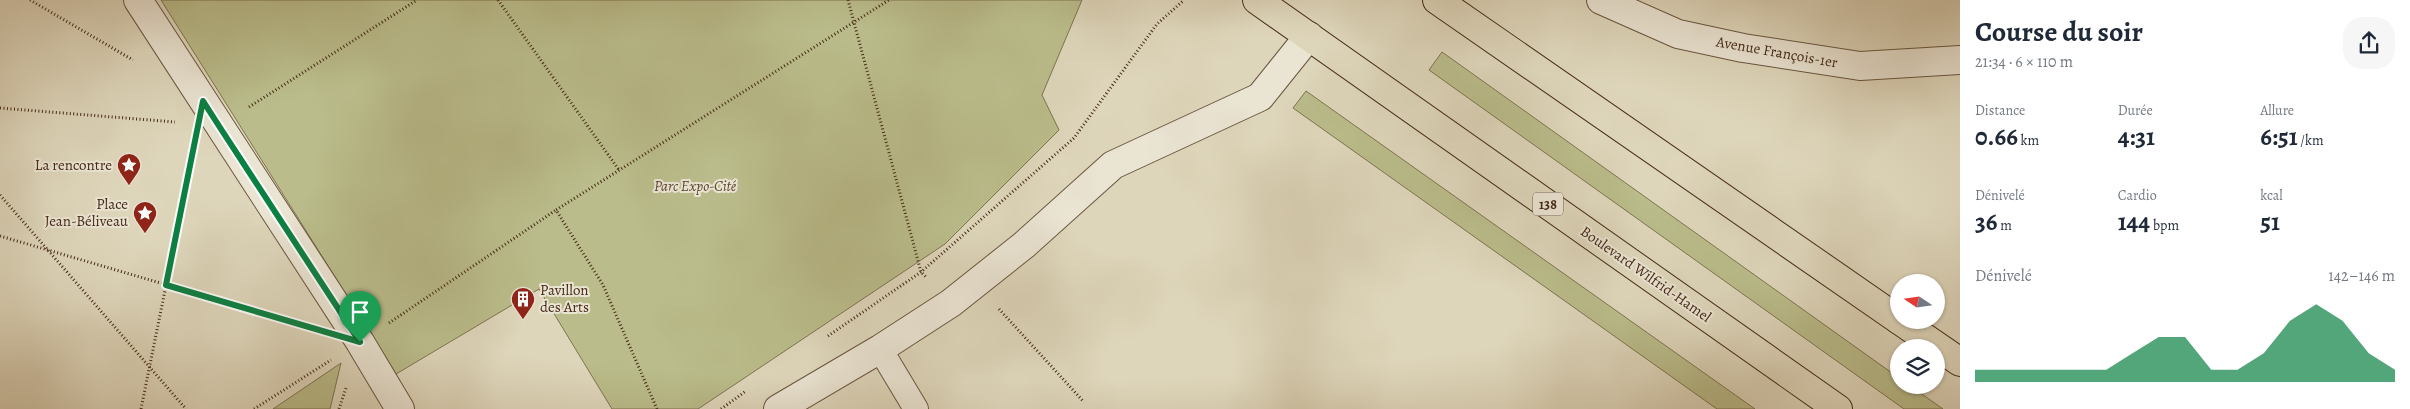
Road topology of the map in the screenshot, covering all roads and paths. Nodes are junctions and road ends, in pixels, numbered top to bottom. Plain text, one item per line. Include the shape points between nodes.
1 (30, 0) edge
2 (138, 0) edge
3 (498, 0) edge
4 (848, 0) edge
5 (889, 0) edge
6 (1257, 0) edge
7 (1437, 0) edge
8 (1601, 0) edge
9 (1184, 2) dead end
10 (854, 23) junction
11 (1309, 36) junction
12 (134, 60) dead end
13 (1960, 60) edge
14 (203, 101) junction
15 (618, 170) junction
16 (0, 195) edge
17 (556, 210) junction
18 (0, 236) edge
19 (48, 250) junction
20 (921, 272) junction
21 (975, 284) junction
22 (166, 285) junction
23 (951, 304) junction
24 (1890, 314) edge
25 (1912, 329) edge
26 (825, 338) dead end
27 (360, 342) junction
28 (880, 350) junction
29 (1960, 362) edge
30 (150, 367) junction
31 (753, 387) dead end
32 (1083, 401) dead end
33 (141, 409) edge
34 (186, 409) edge
35 (254, 409) edge
36 (400, 409) edge
37 (657, 409) edge
38 (720, 409) edge
39 (778, 409) edge
40 (916, 409) edge
41 (1838, 409) edge

1 - 12 path
2 - 14 street
3 - 15 path
4 - 10 path
5 - 10 path
6 - 11 main road, Boulevard Wilfrid-Hamel / 138
7 - 24 main road
8 - 13 street, Avenue François-1er via 1678,34 1743,48 1860,66
9 - 20 path via 1157,24 1074,138
10 - 15 path
10 - 20 path
11 - 21 street via 1260,97 1112,165 1024,245
11 - 41 main road, Boulevard Wilfrid-Hamel / 138
14 - 22 path
14 - 27 street
15 - 17 path
16 - 19 path
17 - 27 path
17 - 37 path via 602,284
18 - 19 path
19 - 22 path
19 - 30 path
20 - 23 path
20 - 26 path
21 - 23 street
21 - 32 path
22 - 27 path
22 - 30 path
23 - 28 street
25 - 29 main road
27 - 35 path
27 - 36 street
28 - 39 street
28 - 40 lane
30 - 33 path
30 - 34 path
31 - 38 path

